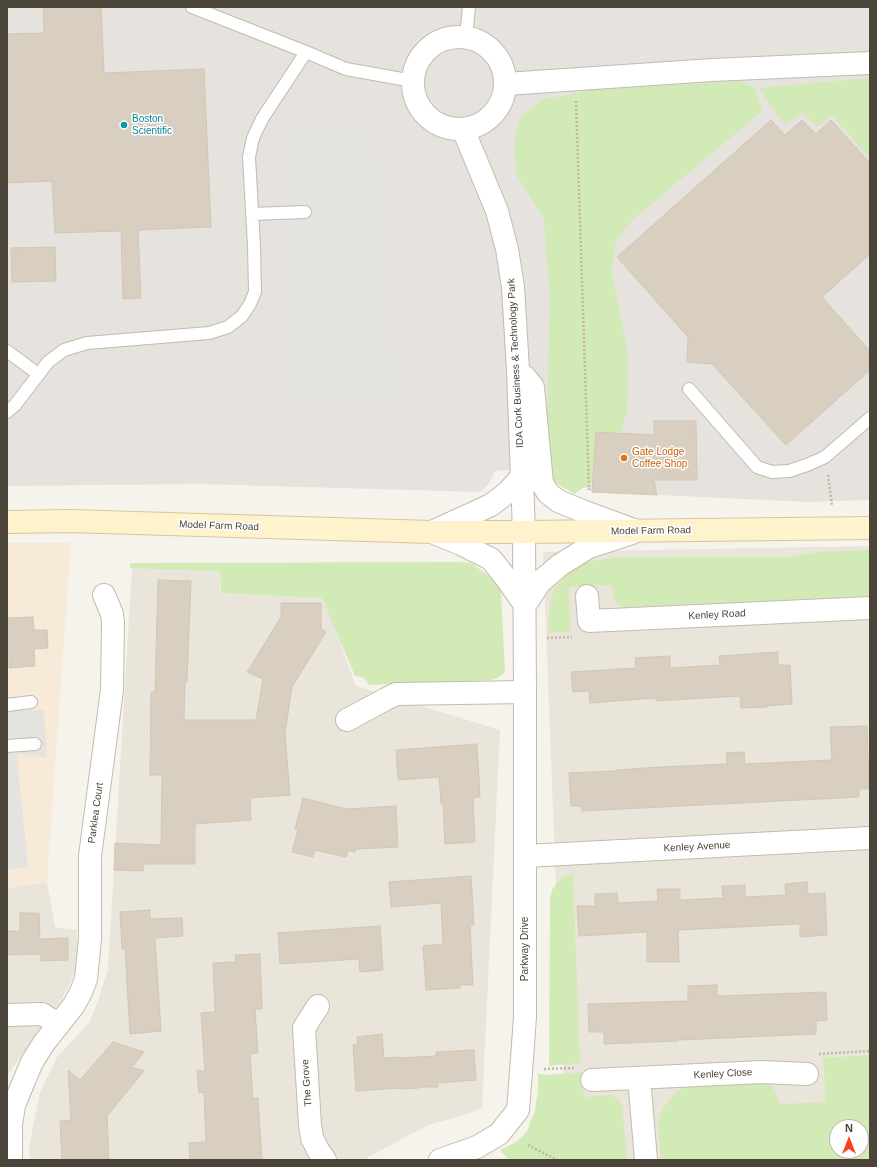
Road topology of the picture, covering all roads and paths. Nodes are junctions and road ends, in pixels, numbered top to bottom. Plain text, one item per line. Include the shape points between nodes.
1 (192, 7) edge
2 (469, 7) edge
3 (466, 37) junction
4 (306, 52) junction
5 (870, 63) edge
6 (575, 79) junction
7 (412, 81) junction
8 (506, 84) junction
9 (463, 129) junction
10 (305, 212) dead end
11 (252, 214) junction
12 (7, 351) edge
13 (518, 370) junction
14 (38, 374) junction
15 (689, 389) dead end
16 (7, 412) edge
17 (870, 418) edge
18 (825, 457) junction
19 (522, 476) junction
20 (590, 496) dead end
21 (7, 522) edge
22 (835, 528) junction
23 (870, 528) edge
24 (637, 531) junction
25 (432, 532) junction
26 (524, 532) junction
27 (104, 596) dead end
28 (587, 596) dead end
29 (525, 605) junction
30 (870, 608) edge
31 (524, 637) junction
32 (577, 637) dead end
33 (525, 692) junction
34 (31, 702) dead end
35 (7, 705) edge
36 (347, 720) dead end
37 (35, 744) dead end
38 (7, 746) edge
39 (870, 838) edge
40 (525, 856) junction
41 (318, 1006) dead end
42 (7, 1015) edge
43 (58, 1024) junction
44 (807, 1074) dead end
45 (639, 1078) junction
46 (592, 1080) dead end
47 (528, 1145) dead end
48 (11, 1160) edge
49 (325, 1160) edge
50 (440, 1160) edge
51 (557, 1160) edge
52 (646, 1160) edge

1 - 4 lane
2 - 3 lane
3 - 7 street via 446,38 433,44 422,54 415,67
3 - 8 street via 488,46 498,56
4 - 7 lane via 346,68
4 - 11 lane via 262,119 253,138 249,157
5 - 6 street
6 - 8 street
6 - 20 path
7 - 9 street via 415,96 422,110 433,121
8 - 9 street via 504,98 488,119 476,126
9 - 13 street, IDA Cork Business & Technology Park via 496,211 507,249 513,287
10 - 11 lane
11 - 14 lane via 255,292 242,316 228,327 209,333 87,343 64,350 48,362
12 - 14 lane
13 - 19 street, IDA Cork Business & Technology Park
13 - 24 street via 533,387 542,483 548,493 558,501
14 - 16 lane
15 - 18 lane via 757,467 772,472 788,471
17 - 18 lane
18 - 22 path
19 - 25 street via 492,505
19 - 26 street, IDA Cork Business & Technology Park
21 - 25 main road, Model Farm Road via 70,521
22 - 23 main road, Model Farm Road
22 - 24 main road, Model Farm Road
24 - 26 main road, Model Farm Road
24 - 29 street via 589,547 560,565 540,582
25 - 26 main road, Model Farm Road
25 - 29 street, Model Farm Road via 491,559
26 - 29 street, Parkway Drive
27 - 43 street, Parklea Court via 113,623 112,690 90,856 89,959 81,992
28 - 30 street, Kenley Road via 589,622
29 - 31 street, Parkway Drive
31 - 32 path
31 - 33 street, Parkway Drive
33 - 36 street via 396,694
33 - 40 street, Parkway Drive
34 - 35 lane
37 - 38 lane
39 - 40 street, Kenley Avenue
40 - 50 street, Parkway Drive via 525,1017 518,1110 499,1134 477,1147
41 - 49 street, The Grove via 304,1028 312,1138
42 - 43 street via 42,1014
43 - 48 street, Parklea Court via 32,1062 14,1105
44 - 45 street, Kenley Close via 762,1072
45 - 46 street, Kenley Close
45 - 52 street
47 - 51 path

